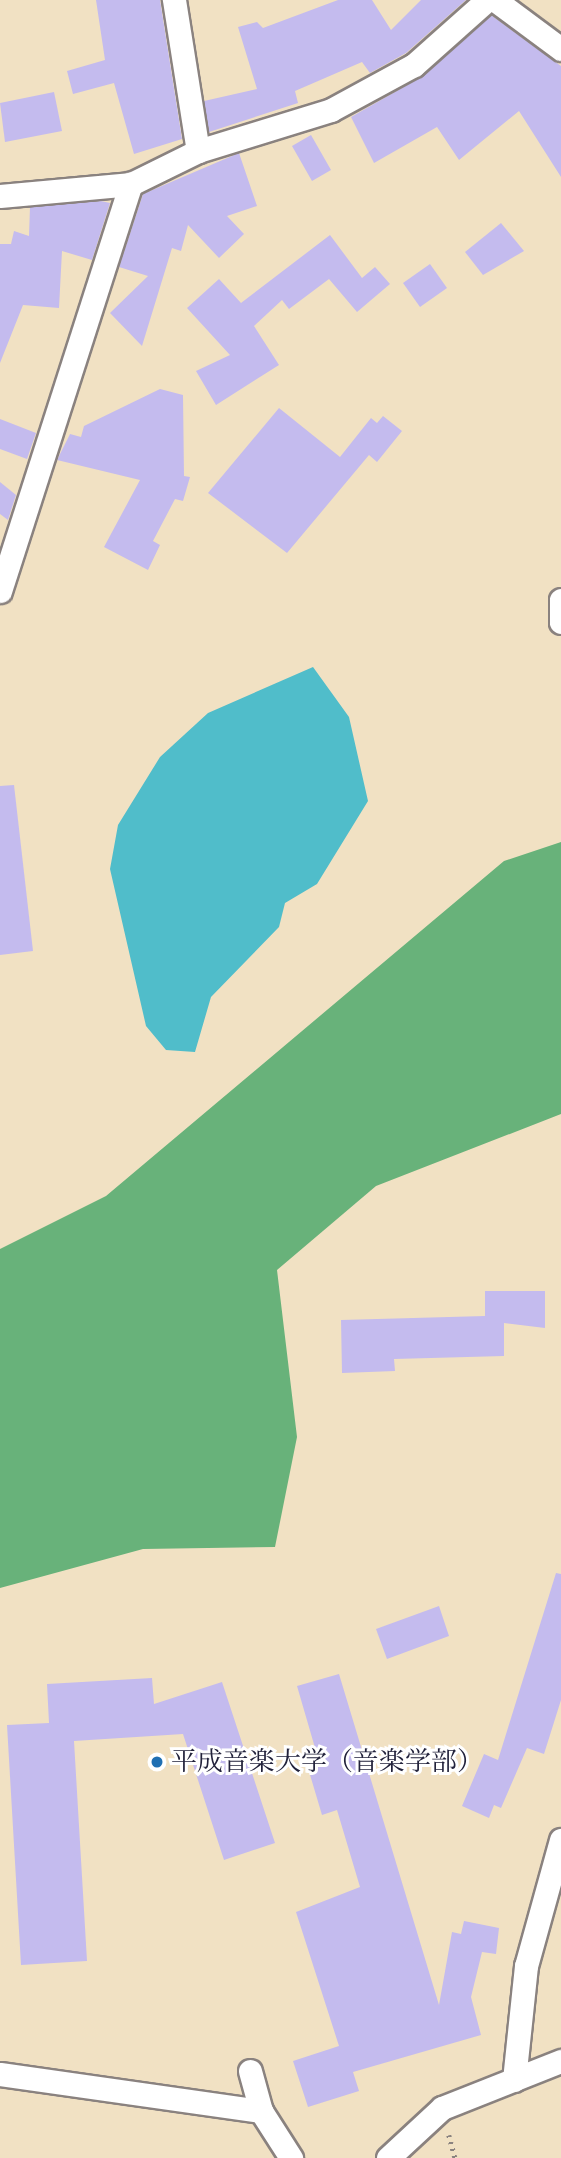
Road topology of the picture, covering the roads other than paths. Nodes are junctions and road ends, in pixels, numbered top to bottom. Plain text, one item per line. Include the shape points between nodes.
1 (174, 0) edge
2 (487, 0) edge
3 (495, 0) edge
4 (561, 49) edge
5 (198, 151) junction
6 (131, 184) junction
7 (0, 196) edge
8 (0, 590) edge
9 (561, 600) edge
10 (561, 622) edge
11 (561, 1840) edge
12 (561, 2062) edge
13 (250, 2071) dead end
14 (0, 2074) edge
15 (514, 2080) junction
16 (261, 2111) junction
17 (291, 2158) edge
18 (388, 2158) edge

1 - 5 street
2 - 5 street via 432,51 376,89 269,133
3 - 4 street
5 - 6 street
6 - 7 street
6 - 8 street
9 - 10 street
11 - 15 street via 526,1966
12 - 15 street
13 - 16 street
14 - 16 street
15 - 18 street via 442,2109
16 - 17 street

